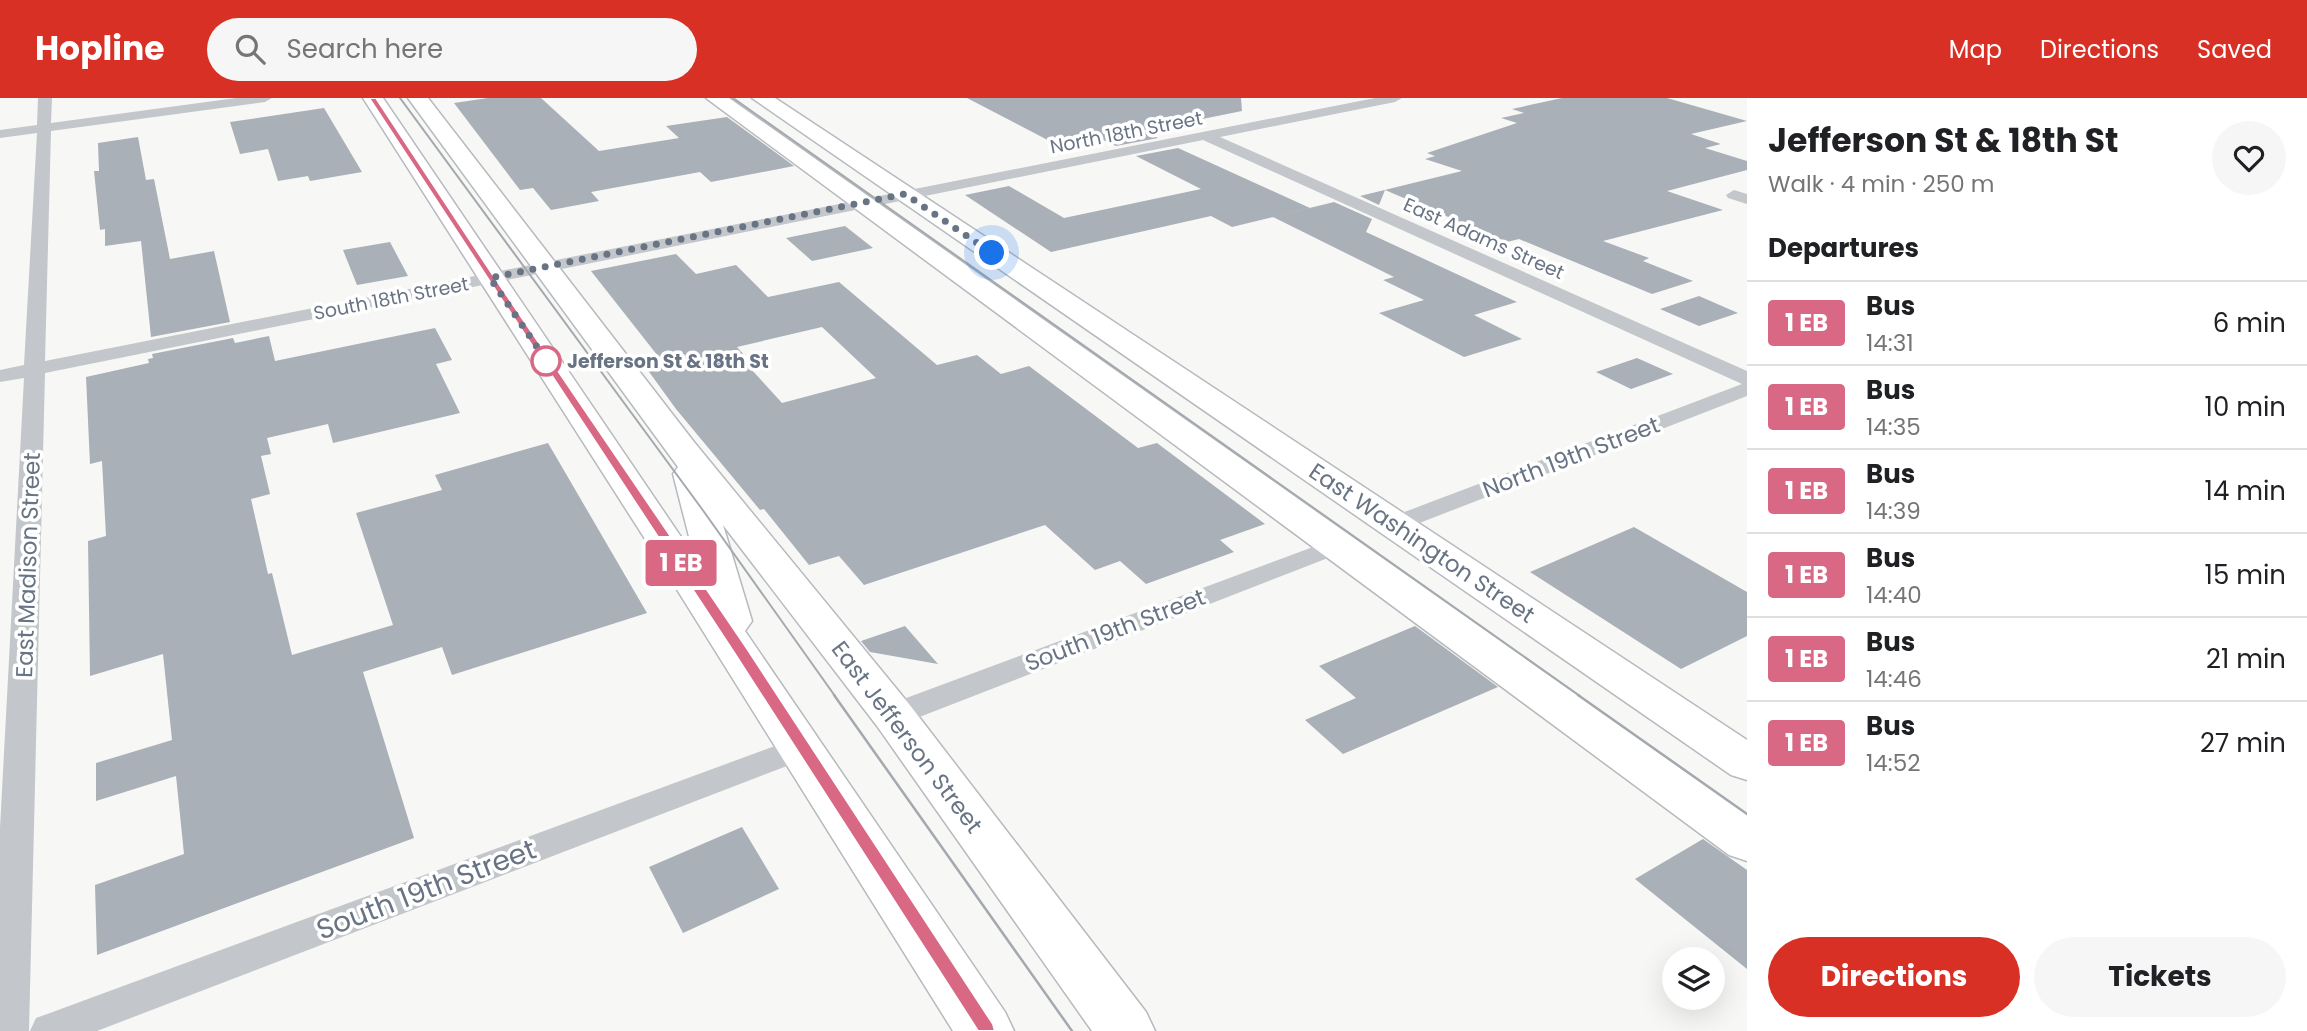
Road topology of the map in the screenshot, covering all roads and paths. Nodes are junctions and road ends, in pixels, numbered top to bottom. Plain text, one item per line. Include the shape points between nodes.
1 (45, 98) edge
2 (265, 98) edge
3 (373, 98) edge
4 (716, 98) edge
5 (762, 98) edge
6 (1395, 98) edge
7 (419, 99) edge
8 (43, 128) junction
9 (0, 134) edge
10 (1205, 136) junction
11 (426, 177) junction
12 (905, 194) junction
13 (862, 203) junction
14 (545, 267) junction
15 (490, 278) junction
16 (1097, 323) junction
17 (36, 369) junction
18 (0, 376) edge
19 (1747, 379) edge
20 (1747, 389) edge
21 (682, 449) junction
22 (1276, 502) junction
23 (1395, 524) junction
24 (1337, 546) junction
25 (740, 651) junction
26 (892, 715) junction
27 (802, 748) junction
28 (1747, 763) edge
29 (1747, 841) edge
30 (9, 1031) edge
31 (50, 1031) edge
32 (985, 1031) edge
33 (1126, 1031) edge

1 - 8 street, East Madison Street
2 - 8 street
3 - 11 main road, East Jefferson Street
4 - 13 main road, East Washington Street
5 - 12 main road, East Washington Street
6 - 10 street, North 18th Street
7 - 11 main road, East Jefferson Street
7 - 14 main road, East Jefferson Street
8 - 9 street
8 - 17 street, East Madison Street
10 - 12 street, North 18th Street
10 - 19 street, East Adams Street
11 - 15 main road, East Jefferson Street
12 - 13 street, South 18th Street
12 - 16 main road, East Washington Street
13 - 14 street, South 18th Street
13 - 22 main road, East Washington Street
14 - 15 street, South 18th Street
14 - 21 main road, East Jefferson Street
15 - 17 street, South 18th Street
15 - 25 main road, East Jefferson Street
16 - 22 main road, East Washington Street
16 - 23 main road, East Washington Street
17 - 18 street, South 18th Street
17 - 30 street, East Madison Street
20 - 23 street, North 19th Street
21 - 25 main road, East Jefferson Street
21 - 26 main road, East Jefferson Street
22 - 24 main road, East Washington Street
23 - 28 main road, East Washington Street
24 - 26 street, South 19th Street
24 - 29 main road, East Washington Street
25 - 27 main road, East Jefferson Street
26 - 33 main road, East Jefferson Street
27 - 31 street, South 19th Street
27 - 32 main road, East Jefferson Street

